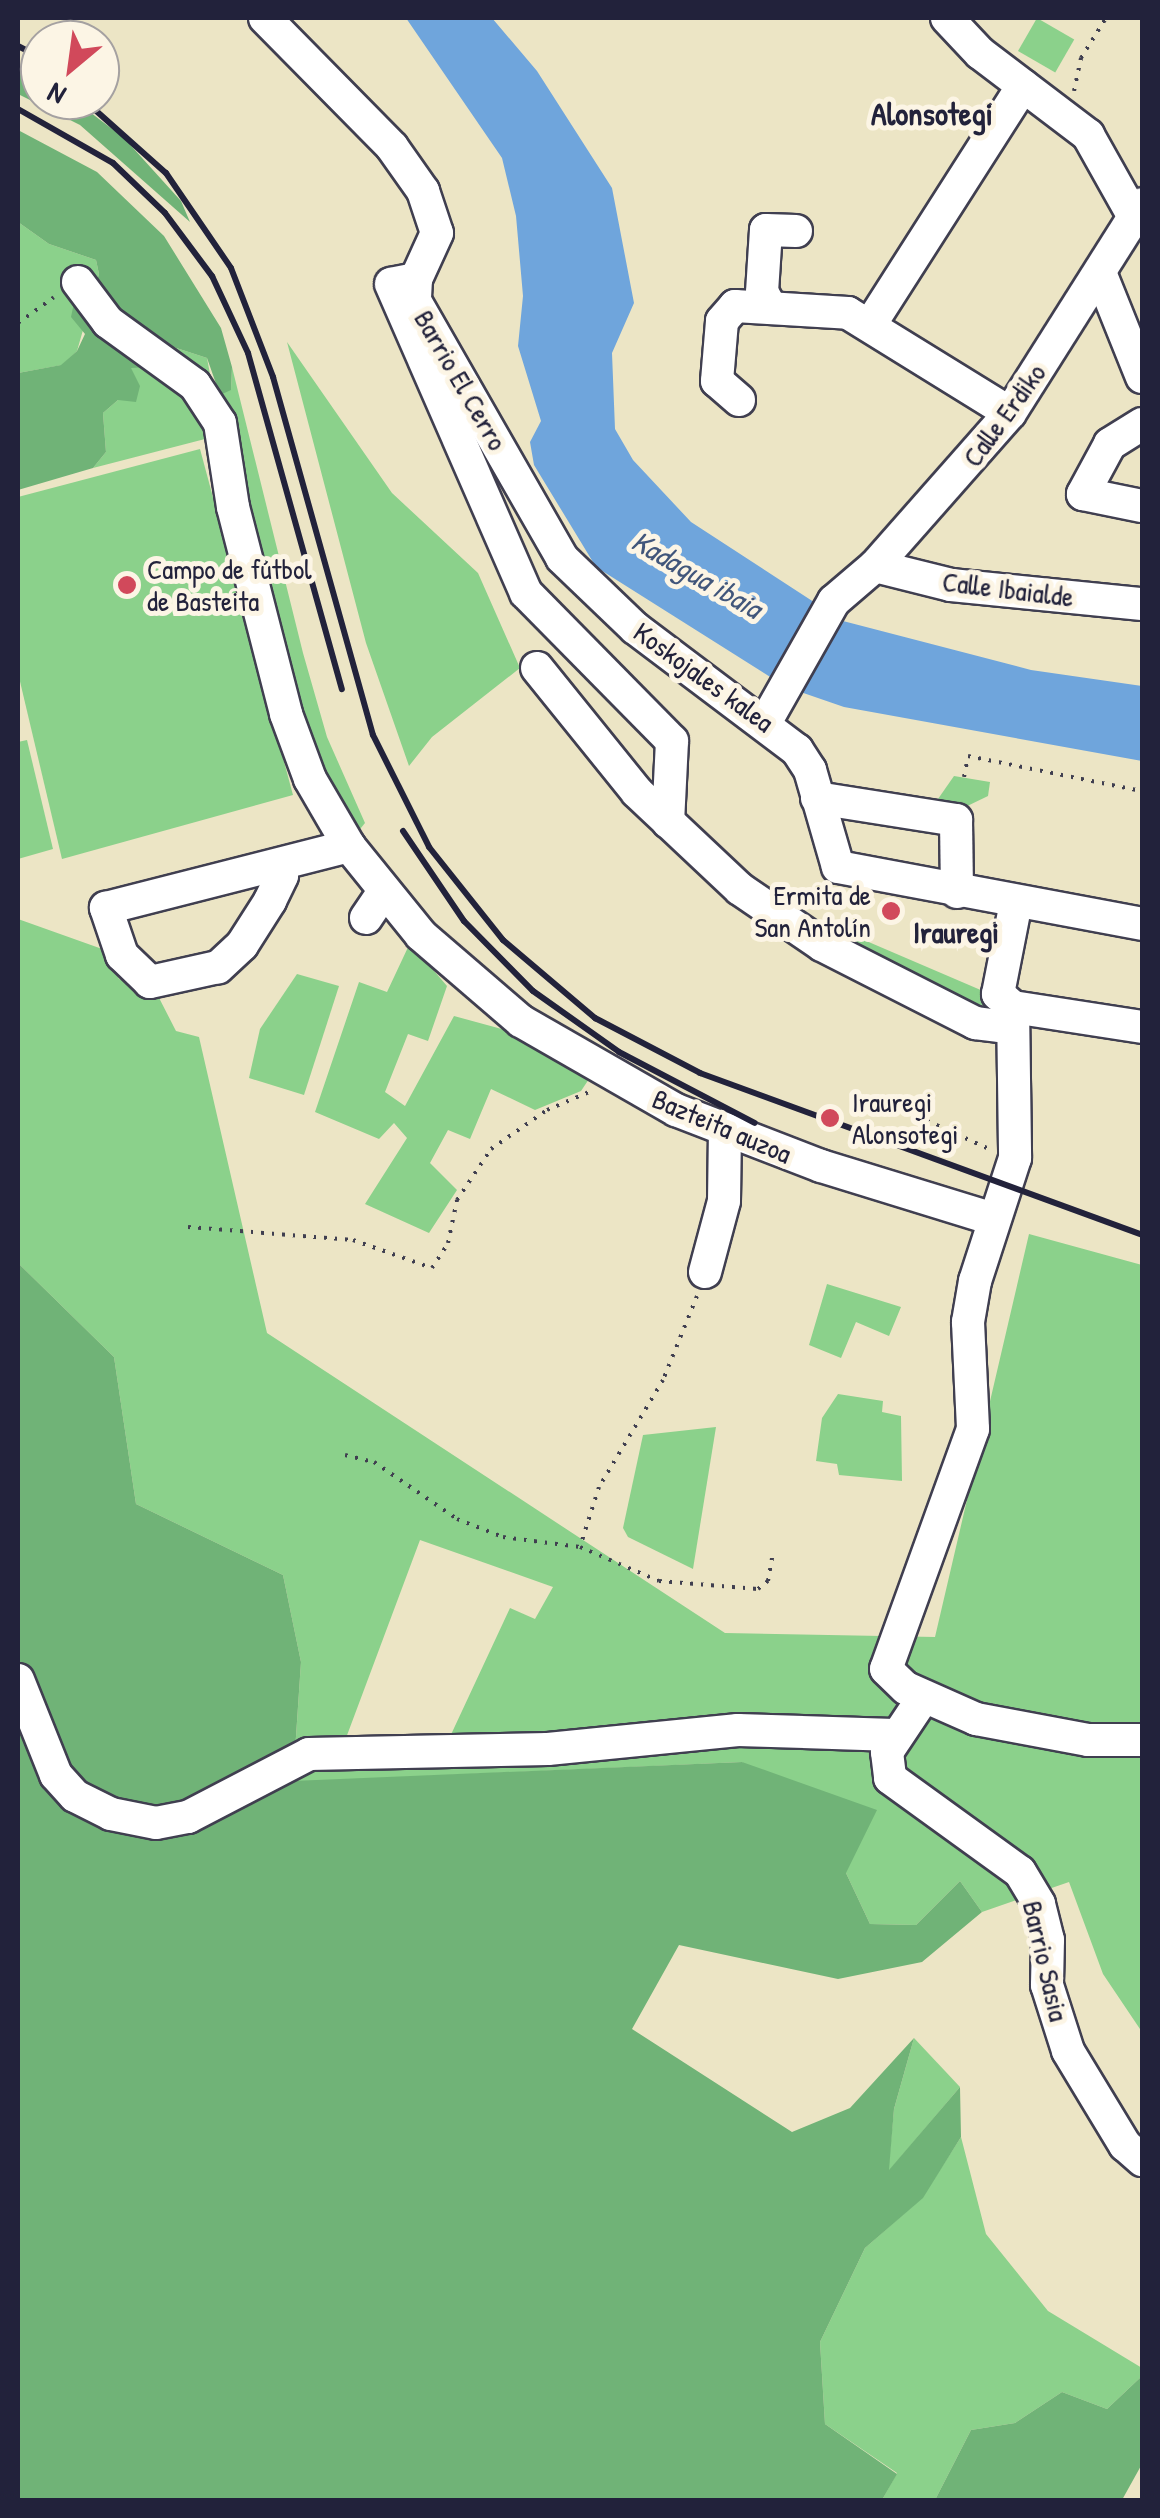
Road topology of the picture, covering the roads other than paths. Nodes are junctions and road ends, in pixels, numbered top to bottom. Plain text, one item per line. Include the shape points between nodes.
1 (265, 18) edge
2 (947, 18) edge
3 (1022, 86) junction
4 (1138, 210) edge
5 (796, 231) dead end
6 (1100, 275) junction
7 (416, 279) junction
8 (78, 282) road end
9 (771, 308) junction
10 (1071, 318) junction
11 (870, 325) junction
12 (1120, 328) junction
13 (1140, 366) edge
14 (739, 400) dead end
15 (1010, 414) junction
16 (1142, 424) edge
17 (1142, 506) edge
18 (908, 530) junction
19 (562, 558) joint
20 (875, 566) junction
21 (930, 580) junction
22 (1142, 604) edge
23 (537, 668) dead end
24 (773, 710) junction
25 (816, 798) junction
26 (668, 822) junction
27 (350, 846) junction
28 (279, 865) junction
29 (957, 892) junction
30 (1016, 902) junction
31 (1142, 924) edge
32 (1014, 1008) junction
33 (1142, 1027) edge
34 (725, 1132) junction
35 (993, 1219) junction
36 (704, 1272) road end
37 (18, 1680) edge
38 (922, 1698) junction
39 (894, 1735) junction
40 (1142, 1740) edge
41 (1142, 2160) edge

1 - 7 street, Barrio El Cerro via 392,147 423,191 438,233
2 - 3 street
3 - 4 street via 1088,135
3 - 11 street
4 - 6 street, Calle Erdiko
5 - 9 street via 766,230 762,292
6 - 10 street, Calle Erdiko
6 - 12 street
7 - 19 street, Barrio El Cerro via 416,301 438,346
7 - 26 street via 391,284 526,594 672,741
8 - 27 street, Bazteita auzoa via 108,322 195,385 220,422 233,507 286,714 310,779
9 - 11 street via 848,313
9 - 14 street via 736,306 722,321 717,381
10 - 12 street
10 - 15 street, Calle Erdiko
11 - 15 street
12 - 13 street
15 - 18 street, Calle Erdiko
16 - 17 street via 1110,444 1083,494
18 - 20 street, Calle Erdiko
18 - 21 street
19 - 24 street, Koskojales kalea via 636,628
20 - 21 street, Calle Ibaialde
20 - 24 street, Calle Erdiko via 834,601
21 - 22 street, Calle Ibaialde
23 - 26 street
24 - 25 street, Koskojales kalea
25 - 29 street, Koskojales kalea via 843,871
25 - 29 street via 950,821
26 - 32 street via 740,889 822,945 975,1023 1000,1026
27 - 28 street
27 - 34 street, Bazteita auzoa via 374,906 521,1021
28 - 28 street via 106,908 122,955 150,982 218,966 242,945 270,901 282,876
29 - 30 street, Koskojales kalea
30 - 31 street, Koskojales kalea
30 - 32 street via 998,994
32 - 33 street
32 - 35 street via 1015,1158
34 - 35 street, Bazteita auzoa
34 - 36 street via 724,1201
35 - 38 street via 968,1322 973,1430 886,1657 890,1676
37 - 39 street via 56,1775 75,1796 111,1814 156,1823 188,1816 309,1754 548,1749 738,1730
38 - 39 street
38 - 40 street via 976,1719
39 - 41 street, Barrio Sasia via 887,1752 890,1778 1020,1872 1039,1904 1048,1940 1047,1985 1068,2051 1125,2146

